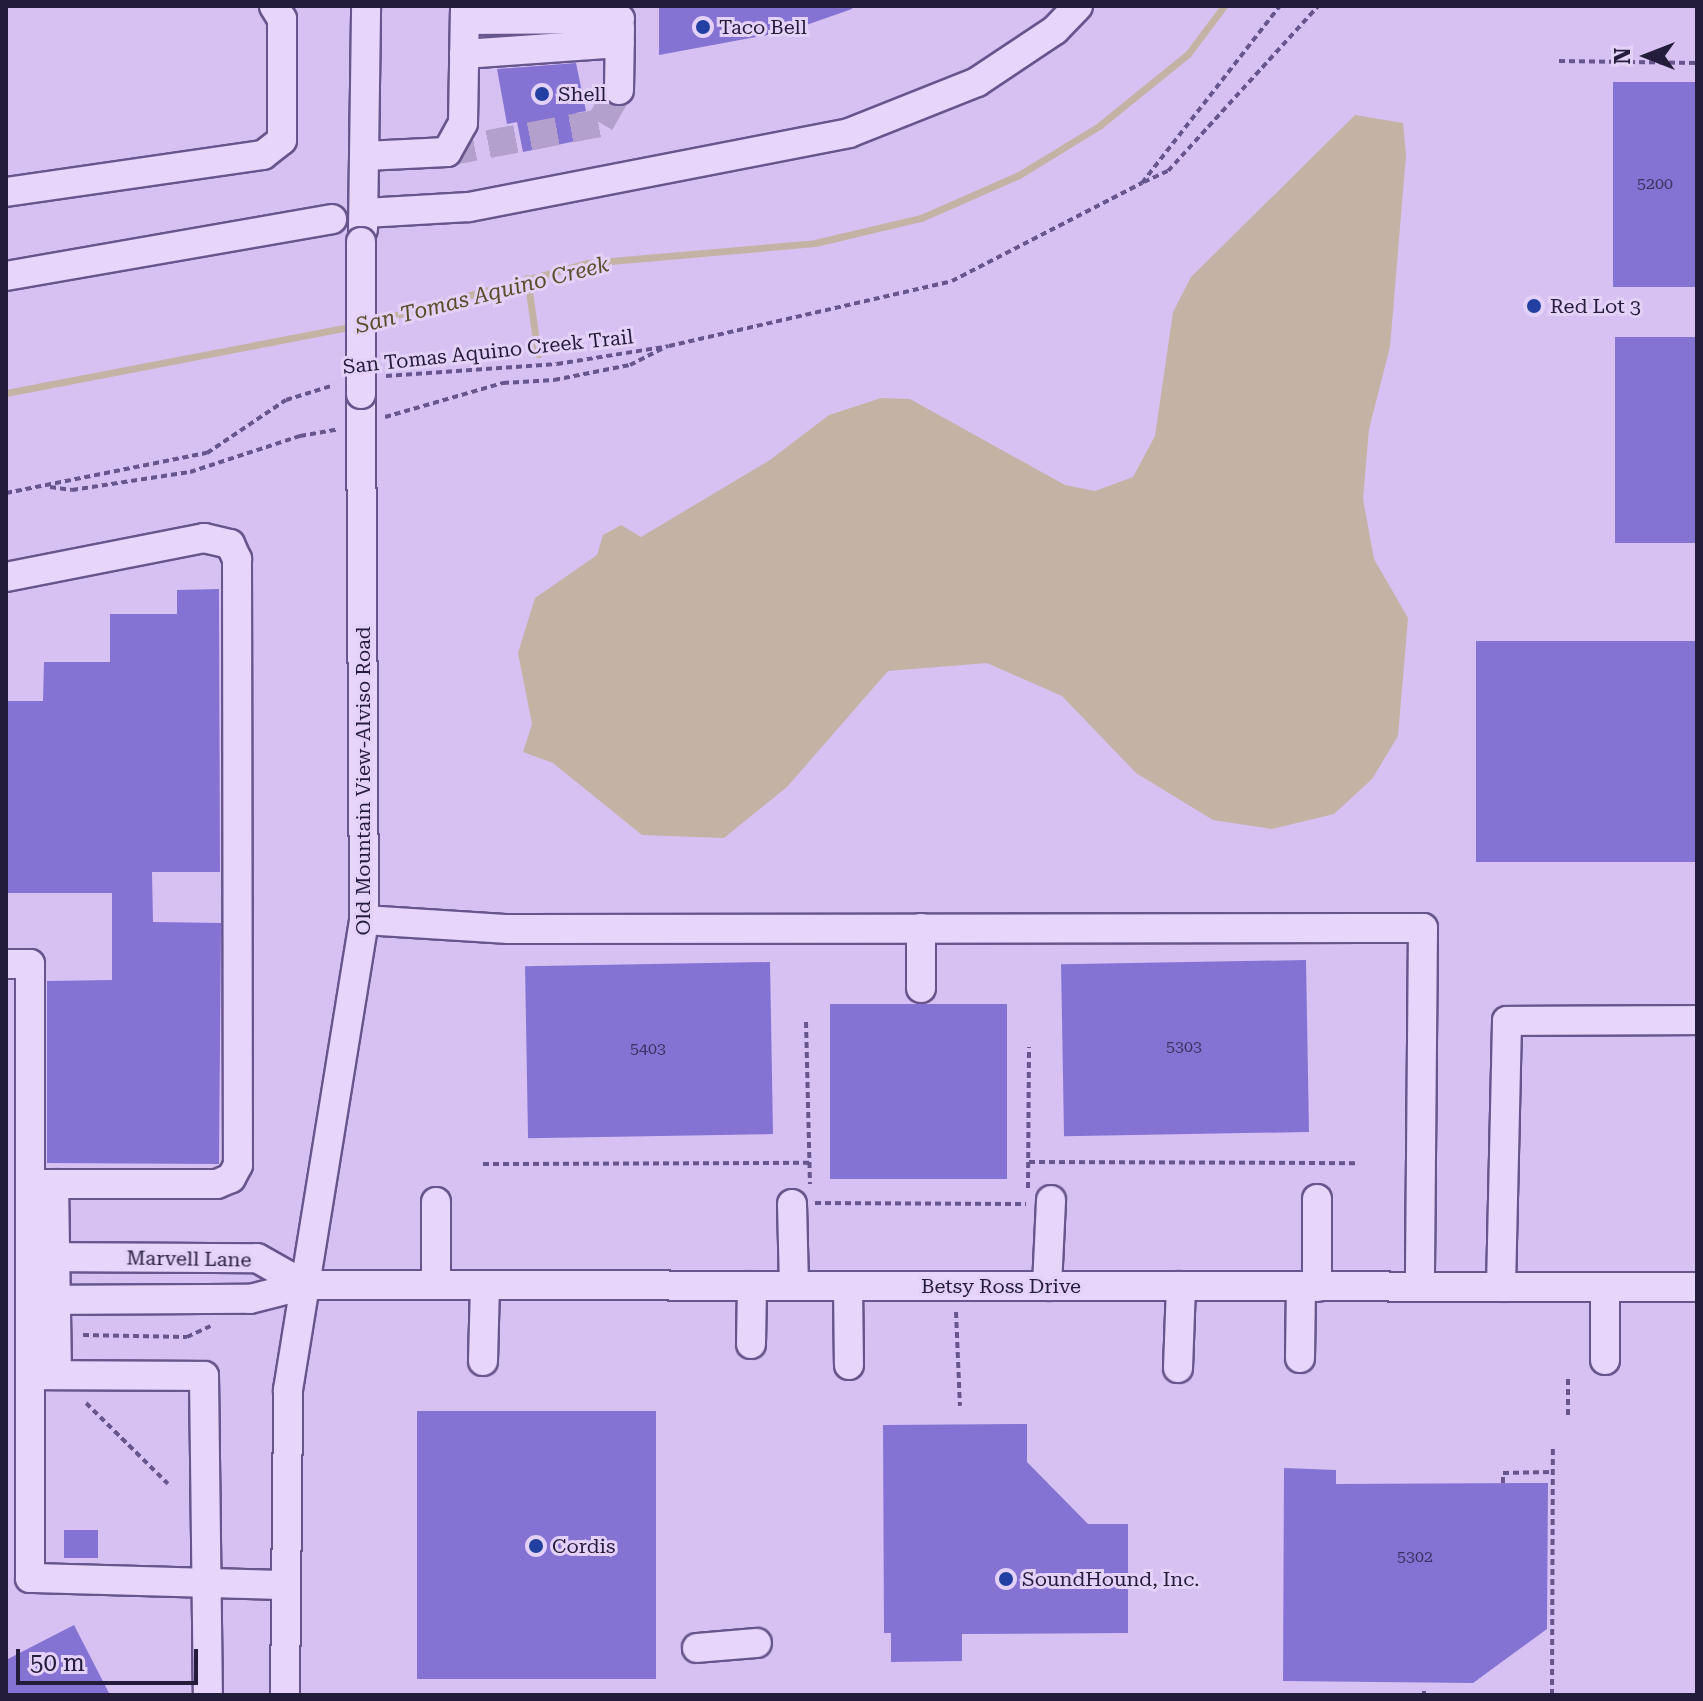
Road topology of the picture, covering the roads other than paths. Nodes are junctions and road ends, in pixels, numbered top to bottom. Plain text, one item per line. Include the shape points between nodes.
1 (274, 6) edge
2 (366, 6) edge
3 (1078, 6) edge
4 (465, 13) edge
5 (620, 23) edge
6 (464, 54) junction
7 (619, 90) tunnel mouth
8 (365, 156) junction
9 (6, 192) edge
10 (365, 213) junction
11 (332, 219) dead end
12 (6, 276) edge
13 (6, 577) edge
14 (364, 920) junction
15 (921, 928) junction
16 (6, 964) edge
17 (921, 988) dead end
18 (1697, 1020) edge
19 (42, 1184) junction
20 (1317, 1199) dead end
21 (1051, 1200) dead end
22 (436, 1202) dead end
23 (792, 1204) dead end
24 (43, 1257) junction
25 (305, 1285) junction
26 (436, 1285) junction
27 (485, 1285) junction
28 (752, 1286) junction
29 (794, 1286) junction
30 (848, 1286) junction
31 (1047, 1286) junction
32 (1181, 1286) junction
33 (1309, 1287) junction
34 (1420, 1287) junction
35 (1501, 1287) junction
36 (1605, 1287) junction
37 (1697, 1287) edge
38 (43, 1300) junction
39 (751, 1344) dead end
40 (1300, 1358) dead end
41 (1605, 1360) dead end
42 (483, 1361) dead end
43 (849, 1365) dead end
44 (1178, 1368) dead end
45 (44, 1375) junction
46 (206, 1582) junction
47 (286, 1585) junction
48 (757, 1643) dead end
49 (697, 1648) dead end
50 (208, 1695) edge
51 (285, 1695) edge

1 - 9 street via 282,19 282,140 263,155
2 - 8 street, Old Mountain View-Alviso Road
3 - 10 street via 1055,30 977,82 849,133 469,207
4 - 5 street
4 - 6 street
5 - 6 street
5 - 7 street
6 - 8 street via 463,123 447,152
8 - 10 street, Old Mountain View-Alviso Road
10 - 14 street, Old Mountain View-Alviso Road, bridge via 359,386
11 - 12 street
13 - 19 street via 204,538 230,544 237,559 238,1165 231,1178 217,1184
14 - 15 street via 509,929
14 - 25 street, Old Mountain View-Alviso Road
15 - 17 street
15 - 34 street via 1423,928
16 - 19 street via 30,964
18 - 35 street via 1507,1021
19 - 24 street
20 - 33 street
21 - 31 street
22 - 26 street
23 - 29 street
24 - 25 street, Marvell Lane via 257,1258
24 - 38 street
25 - 26 street, Betsy Ross Drive
25 - 38 street, Marvell Lane via 250,1299
25 - 47 street, Old Mountain View-Alviso Road via 288,1390
26 - 27 street, Betsy Ross Drive
27 - 28 street, Betsy Ross Drive
27 - 42 street
28 - 29 street, Betsy Ross Drive
28 - 39 street
29 - 30 street, Betsy Ross Drive
30 - 31 street, Betsy Ross Drive
30 - 43 street
31 - 32 street, Betsy Ross Drive
32 - 33 street, Betsy Ross Drive
32 - 44 street
33 - 34 street, Betsy Ross Drive
33 - 40 street
34 - 35 street, Betsy Ross Drive
35 - 36 street, Betsy Ross Drive
36 - 37 street, Betsy Ross Drive
36 - 41 street
38 - 45 street
45 - 46 street via 204,1376
45 - 46 street via 30,1578
46 - 47 street
46 - 50 street
47 - 51 street, Old Mountain View-Alviso Road
48 - 49 street

